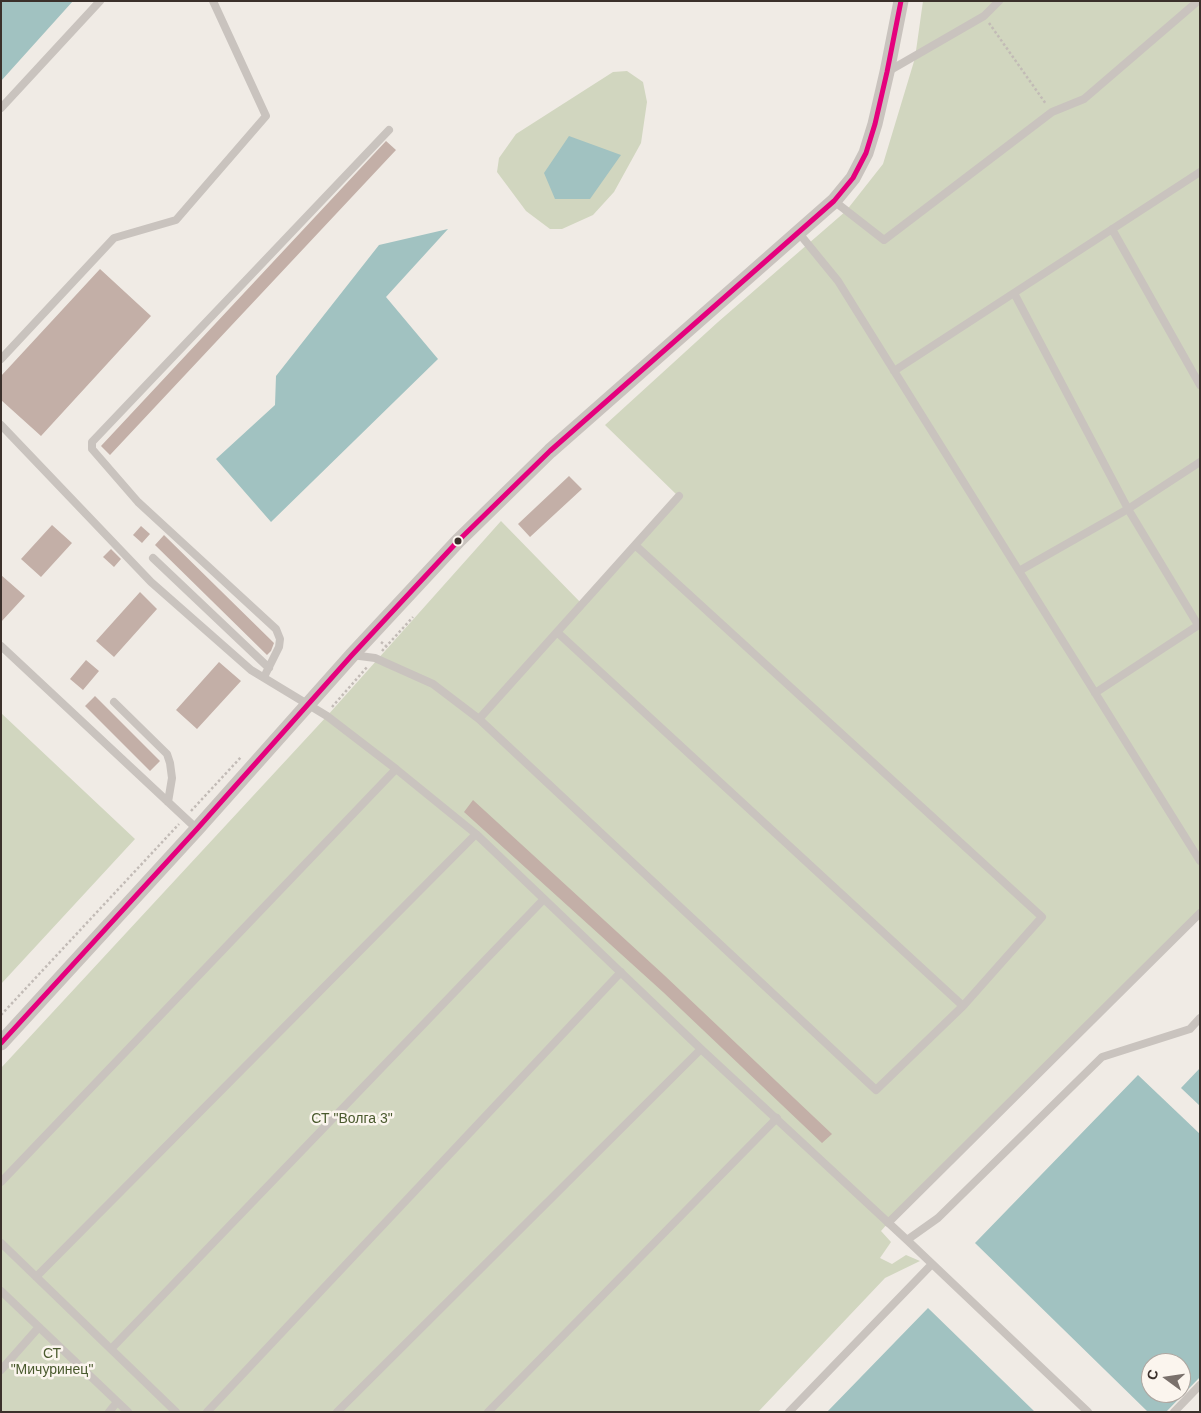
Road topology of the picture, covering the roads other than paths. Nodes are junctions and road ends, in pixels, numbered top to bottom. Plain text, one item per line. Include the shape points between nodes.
1 (100, 1) edge
2 (213, 1) edge
3 (901, 1) edge
4 (999, 1) edge
5 (1198, 1) edge
6 (887, 72) junction
7 (1, 108) edge
8 (389, 130) dead end
9 (1200, 172) edge
10 (834, 201) junction
11 (1112, 229) junction
12 (798, 232) junction
13 (1014, 293) junction
14 (1, 359) edge
15 (894, 371) junction
16 (1200, 385) edge
17 (1, 425) edge
18 (1200, 462) edge
19 (678, 496) dead end
20 (1128, 509) junction
21 (635, 545) junction
22 (153, 558) dead end
23 (1019, 571) junction
24 (1199, 625) edge
25 (557, 632) junction
26 (1, 646) edge
27 (352, 655) junction
28 (269, 668) junction
29 (264, 677) junction
30 (1095, 693) junction
31 (114, 702) dead end
32 (308, 704) junction
33 (479, 719) junction
34 (396, 769) junction
35 (168, 802) junction
36 (197, 828) junction
37 (476, 834) junction
38 (1200, 861) edge
39 (544, 899) junction
40 (1200, 913) edge
41 (621, 972) junction
42 (963, 1006) junction
43 (1200, 1018) edge
44 (1, 1043) edge
45 (701, 1049) junction
46 (777, 1118) junction
47 (1, 1182) edge
48 (888, 1223) junction
49 (907, 1240) junction
50 (1, 1243) edge
51 (932, 1264) junction
52 (36, 1277) junction
53 (1, 1292) edge
54 (38, 1327) junction
55 (110, 1349) junction
56 (1, 1370) edge
57 (1200, 1385) edge
58 (117, 1402) junction
59 (108, 1412) edge
60 (128, 1412) edge
61 (176, 1412) edge
62 (207, 1412) edge
63 (337, 1412) edge
64 (488, 1412) edge
65 (789, 1412) edge
66 (1088, 1412) edge
67 (1174, 1412) edge

1 - 7 lane
2 - 14 lane via 266,116 176,220 114,238
3 - 6 street
4 - 6 lane via 984,16
5 - 10 lane via 1084,99 1052,112 884,240
6 - 10 street via 866,153 853,178
8 - 28 lane via 92,442 92,449 138,502 276,629 279,647
9 - 11 lane
10 - 12 street
11 - 13 lane
11 - 16 lane
12 - 15 lane via 838,281
12 - 27 street via 550,451 458,541
13 - 15 lane
13 - 20 lane
15 - 23 lane
17 - 29 lane via 152,582 251,670
18 - 20 lane
19 - 21 lane
20 - 23 lane
20 - 24 lane
21 - 25 lane
21 - 42 lane via 1042,917
22 - 28 lane
23 - 30 lane
24 - 30 lane
25 - 33 lane
25 - 42 lane
26 - 35 lane
27 - 32 street
27 - 33 lane via 375,658 433,684
28 - 29 lane
29 - 32 lane
30 - 38 lane
31 - 35 lane via 167,754 172,778
32 - 34 lane
32 - 36 street
33 - 42 lane via 876,1090
34 - 37 lane
34 - 47 lane
35 - 36 lane
36 - 44 street
37 - 39 lane
37 - 52 lane
39 - 41 lane
39 - 55 lane
40 - 48 lane
41 - 45 lane
41 - 62 lane
43 - 49 lane via 1190,1029 1102,1058 938,1218
45 - 46 lane
45 - 63 lane
46 - 48 lane
46 - 64 lane
48 - 49 lane
49 - 51 lane
50 - 52 lane
51 - 65 lane
51 - 66 lane
52 - 55 lane
53 - 54 lane
54 - 56 lane
54 - 58 lane
55 - 61 lane
57 - 67 lane
58 - 59 lane
58 - 60 lane

